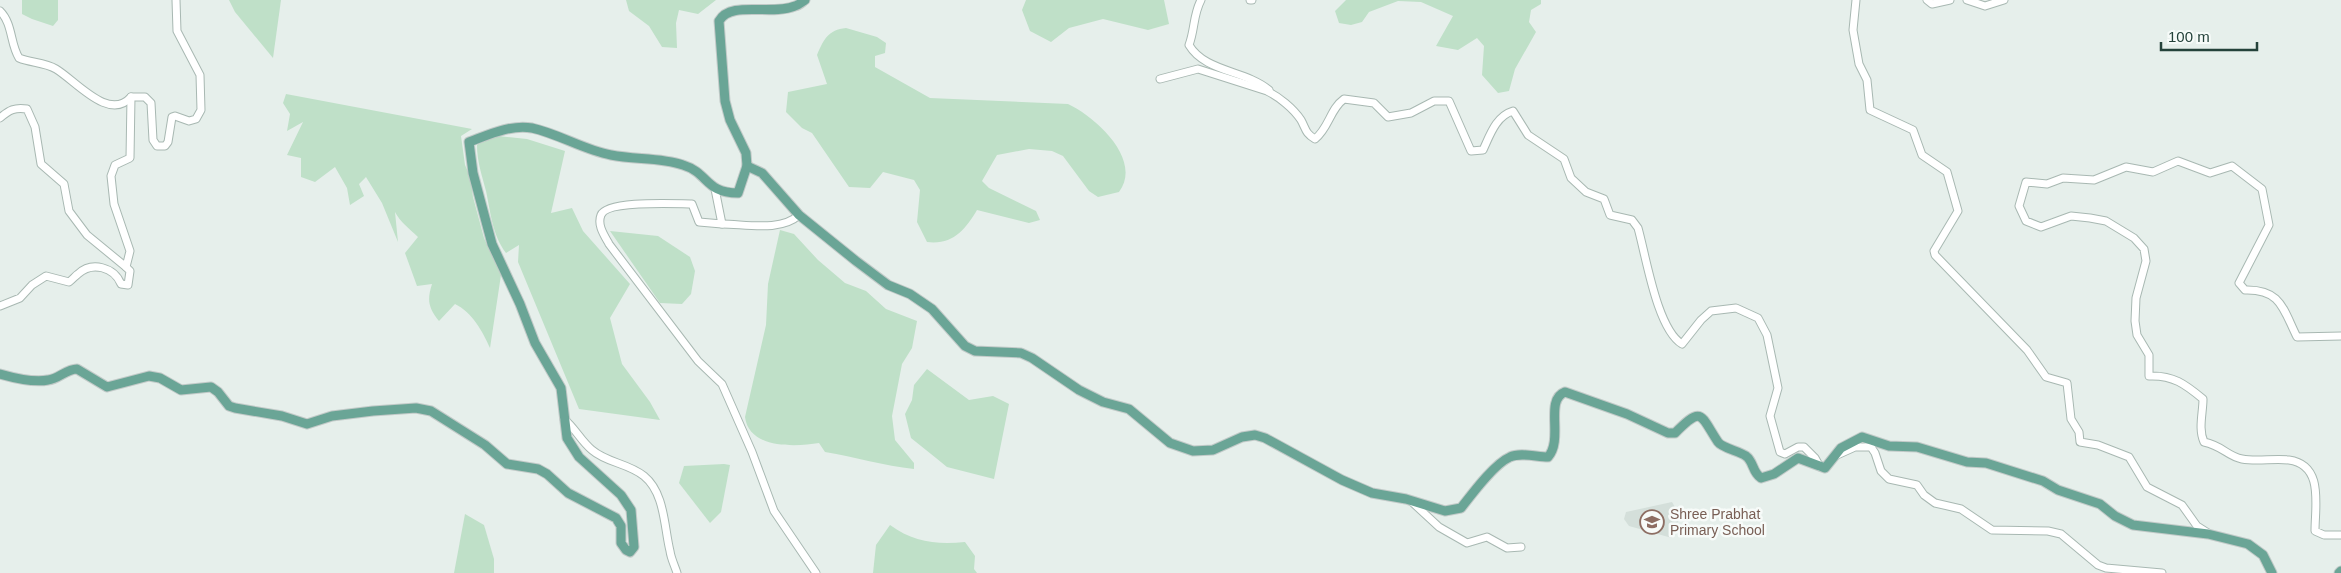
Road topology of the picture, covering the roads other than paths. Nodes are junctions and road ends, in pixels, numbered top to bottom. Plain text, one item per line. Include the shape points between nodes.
1 (176, 0) edge
2 (805, 0) edge
3 (1201, 0) edge
4 (1856, 0) edge
5 (1928, 0) edge
6 (1950, 0) edge
7 (1967, 0) edge
8 (2004, 0) edge
9 (0, 11) edge
10 (1160, 79) dead end
11 (1276, 95) junction
12 (131, 97) junction
13 (0, 118) edge
14 (747, 166) junction
15 (715, 189) junction
16 (799, 216) junction
17 (722, 224) junction
18 (126, 267) junction
19 (0, 306) edge
20 (2341, 336) edge
21 (0, 374) edge
22 (563, 418) junction
23 (1835, 456) junction
24 (1820, 467) junction
25 (1412, 502) junction
26 (2208, 534) junction
27 (2341, 535) edge
28 (1521, 547) dead end
29 (677, 573) edge
30 (816, 573) edge
31 (2162, 573) edge
32 (2272, 573) edge

1 - 12 street via 177,31 200,75 199,116 189,121 172,117 168,142 165,146 157,146 153,140 151,103 145,97
2 - 14 main road via 795,7 734,5 723,10 719,21 725,101 746,153
3 - 11 street via 1194,13 1195,28 1189,45 1196,57 1260,82
4 - 26 street via 1853,30 1859,64 1867,80 1870,110 1913,130 1922,155 1947,172 1958,212 1939,241 1935,255 2027,350 2046,377 2067,383 2071,419 2079,432 2080,442 2098,445 2129,458 2147,487 2182,505
5 - 6 street via 1932,4
7 - 8 street via 1985,6
9 - 12 street via 11,31 19,58 54,68 99,102 110,106 120,105
10 - 11 street via 1198,69
11 - 24 street via 1300,120 1306,134 1315,139 1324,132 1336,105 1344,99 1374,103 1388,117 1412,113 1434,101 1449,101 1471,151 1482,150 1494,126 1506,113 1513,111 1528,135 1564,159 1571,178 1586,192 1604,199 1610,215 1632,220 1638,228 1662,315 1674,339 1682,344 1711,311 1736,308 1758,318 1767,335 1778,388 1770,416 1780,452 1785,454 1804,447
12 - 18 street via 130,158 115,165 110,176 114,204 130,251
13 - 18 street via 8,110 27,109 35,127 40,164 64,184 69,211 87,235
14 - 15 main road via 738,193
14 - 16 main road via 762,173
15 - 17 street
15 - 22 main road via 700,173 684,165 594,152 531,128 505,130 469,142 473,173 492,244 535,343 561,388
16 - 17 street via 792,222 778,225
16 - 25 main road via 888,285 910,294 932,309 965,346 975,351 1021,353 1032,358 1079,390 1130,410 1170,443 1201,452 1255,435 1372,493
17 - 30 street via 700,222 692,204 608,207 599,223 609,244 698,361 722,384 774,511
18 - 19 street via 130,271 130,280 125,286 114,273 94,267 85,269 69,282 51,276 42,278 20,298
20 - 27 street via 2297,337 2276,298 2260,290 2244,290 2239,283 2269,225 2262,189 2232,166 2210,172 2178,161 2153,172 2126,167 2094,180 2063,178 2046,184 2026,182 2019,206 2026,221 2041,227 2071,216 2106,221 2134,238 2144,249 2146,261 2136,298 2136,321 2137,335 2150,355 2149,376 2175,378 2203,398 2200,434 2204,442 2224,448 2228,454 2239,458 2289,460 2302,464 2313,473 2315,531 2324,535
21 - 22 main road via 48,380 77,369 111,388 143,377 155,377 181,390 211,387 229,406 282,416 302,424 373,411 416,408 431,411 485,445 508,464 538,469 568,493 616,518 621,526 621,543 630,552 634,547 631,510 621,495 579,457 567,438
22 - 29 street via 592,450 645,477 660,501
23 - 24 main road via 1825,468
23 - 26 main road via 1841,448 1862,437 1889,446 1917,447 1940,456 1986,463 2043,481 2058,490 2100,504 2133,525
23 - 31 street via 1855,447 1871,447 1881,471 1889,479 1917,485 1935,503 1961,509 1992,530 2062,534 2098,565
24 - 25 main road via 1798,458 1774,474 1761,478 1755,474 1745,455 1719,444 1704,419 1691,417 1675,433 1668,433 1565,392 1559,394 1555,401 1556,440 1548,457 1510,456 1461,508 1453,511
25 - 28 street via 1439,527 1468,542 1487,537 1506,548
26 - 32 main road via 2258,549

